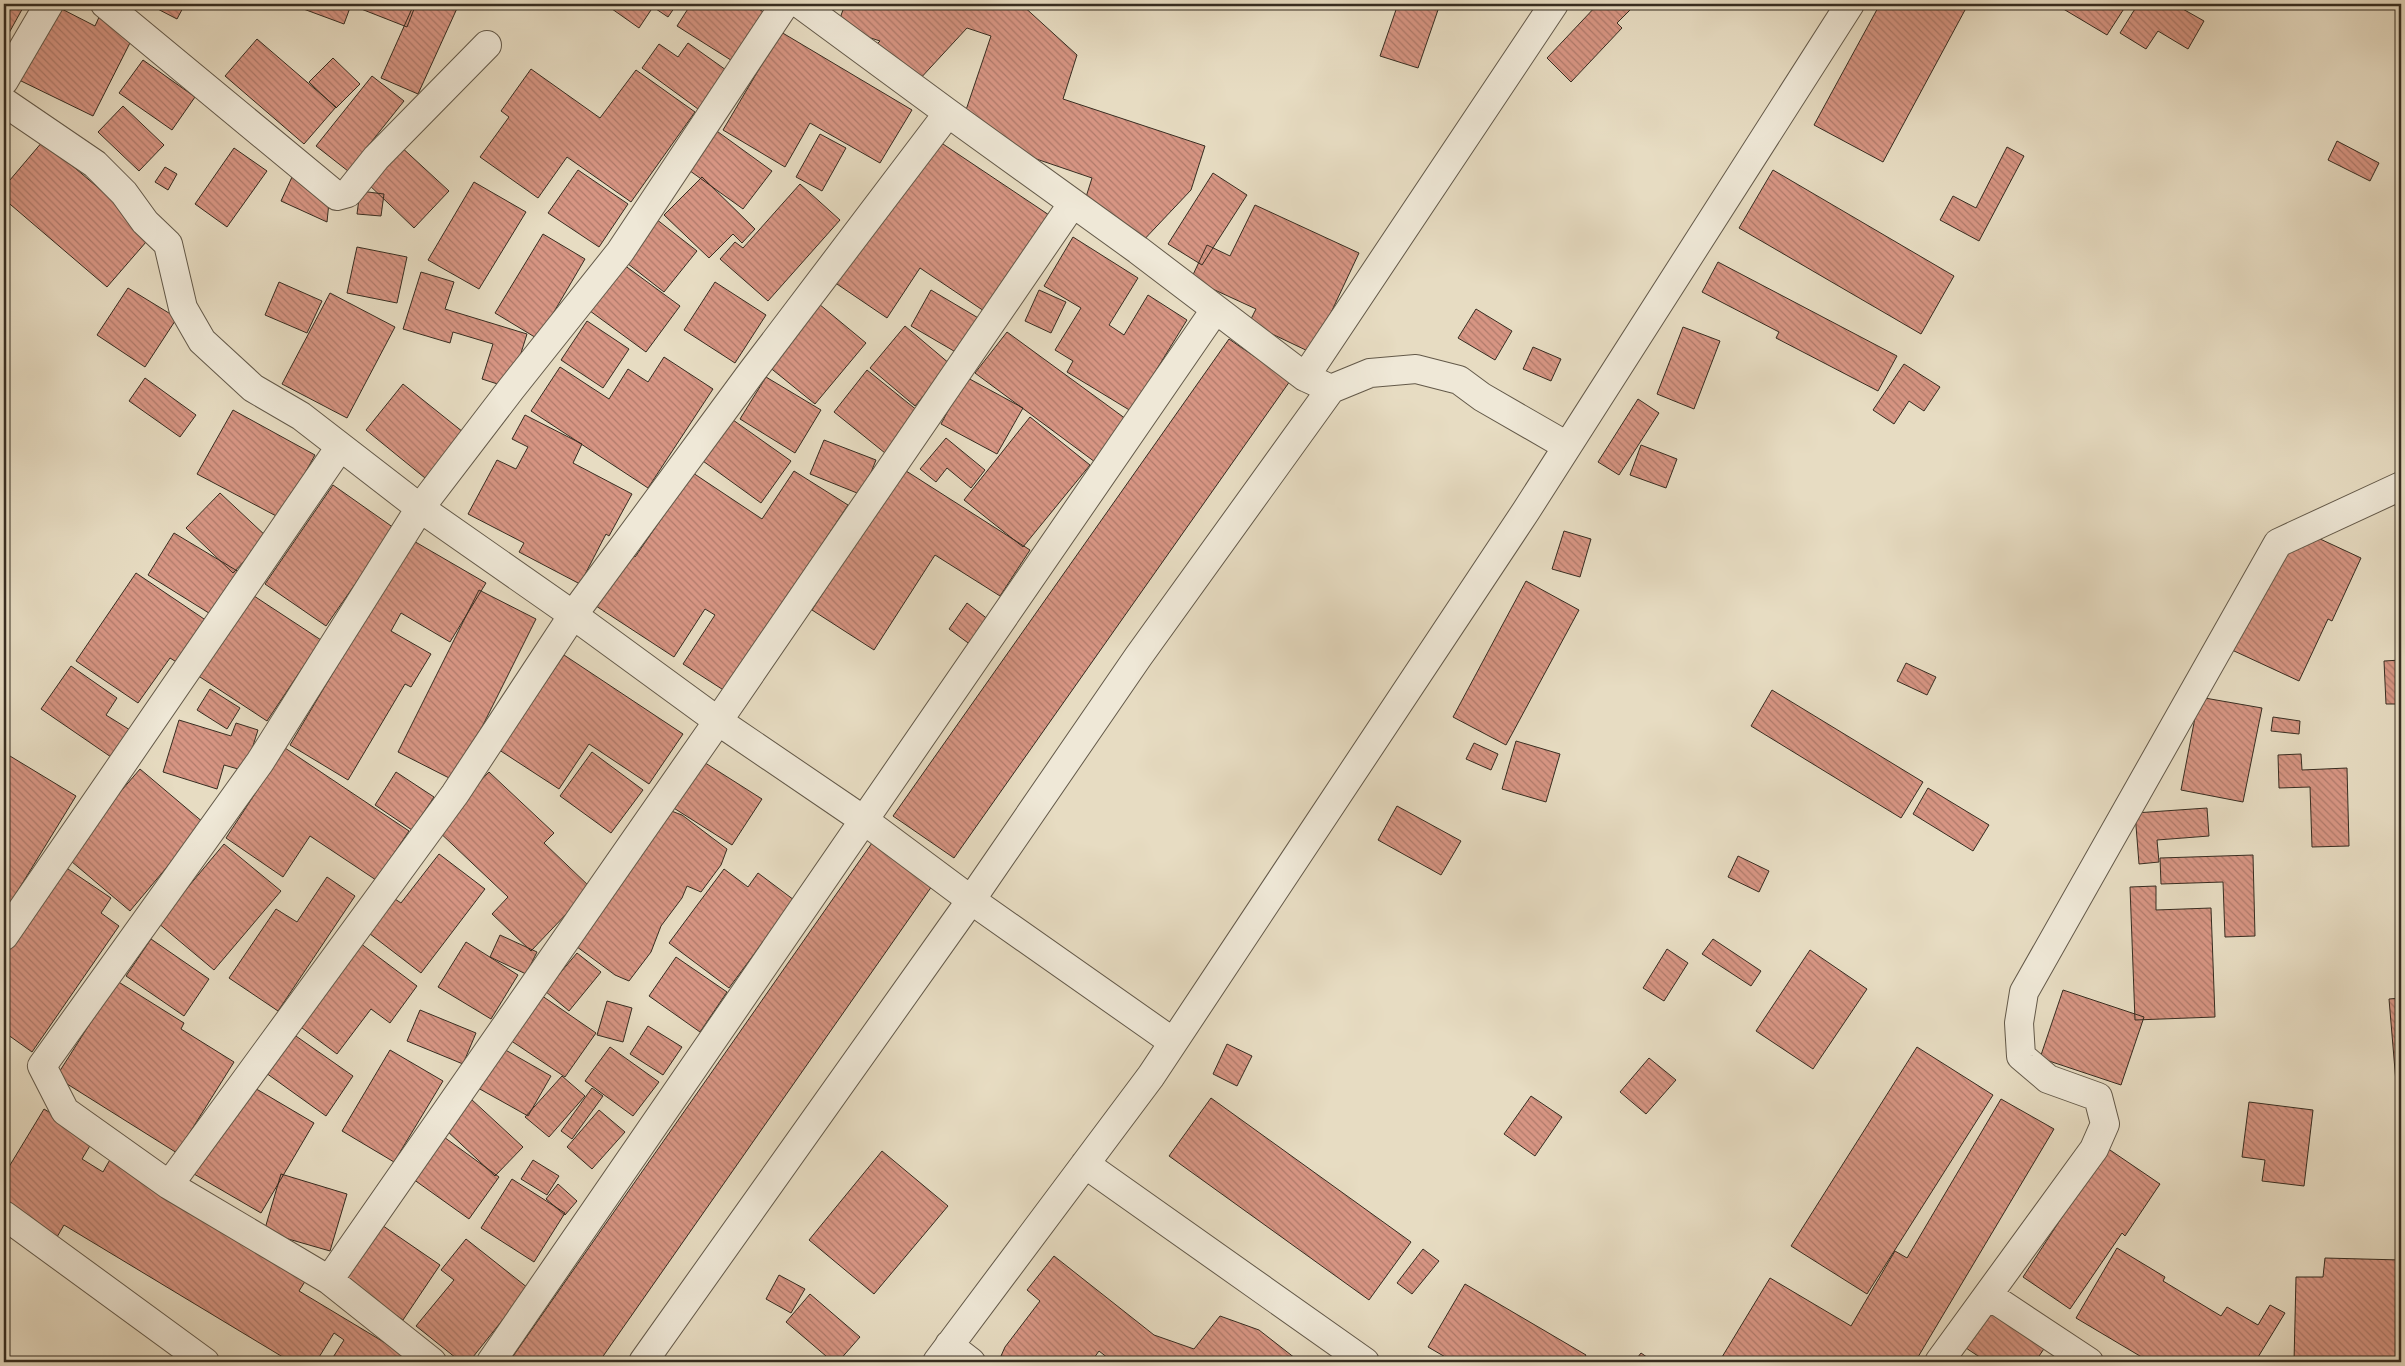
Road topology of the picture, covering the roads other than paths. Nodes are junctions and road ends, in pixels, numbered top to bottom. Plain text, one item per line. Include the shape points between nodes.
1 (50, 4) edge
2 (105, 4) edge
3 (785, 4) edge
4 (800, 4) edge
5 (1554, 4) edge
6 (1850, 4) edge
7 (488, 45) dead end
8 (4, 81) edge
9 (4, 102) edge
10 (948, 113) junction
11 (1073, 203) junction
12 (1215, 310) junction
13 (1305, 377) junction
14 (1331, 390) junction
15 (1567, 446) junction
16 (340, 447) junction
17 (2401, 486) edge
18 (420, 508) junction
19 (573, 615) junction
20 (718, 721) junction
21 (865, 821) junction
22 (971, 900) junction
23 (4, 936) edge
24 (1173, 1042) junction
25 (1085, 1164) junction
26 (169, 1185) junction
27 (4, 1215) edge
28 (329, 1280) junction
29 (1988, 1295) junction
30 (943, 1354) edge
31 (205, 1362) edge
32 (432, 1362) edge
33 (491, 1362) edge
34 (643, 1362) edge
35 (971, 1362) edge
36 (1365, 1362) edge
37 (1939, 1362) edge
38 (2089, 1362) edge

1 - 8 street
2 - 7 street via 337,196 348,193 376,158
3 - 18 street via 620,252
4 - 10 street
5 - 13 street
6 - 15 street
9 - 16 street via 95,164 168,244 183,308 202,341 253,388 301,416
10 - 11 street
10 - 19 street
11 - 12 street
11 - 20 street
12 - 13 street
12 - 21 street
13 - 14 street
14 - 15 street via 1370,374 1416,369 1459,380 1482,397
14 - 22 street via 1138,657
15 - 24 street
16 - 18 street
16 - 23 street
17 - 29 street via 2278,543 2024,992 2019,1023 2021,1056 2048,1079 2098,1097 2105,1124 2094,1149
18 - 19 street
18 - 26 street via 260,762 42,1066 65,1111
19 - 20 street
19 - 26 street via 455,794
20 - 21 street
20 - 28 street
21 - 22 street
21 - 33 street
22 - 24 street
22 - 34 street
24 - 25 street
25 - 30 street
25 - 36 street
26 - 28 street
27 - 31 street
28 - 32 street
29 - 37 street
29 - 38 street
30 - 35 street

